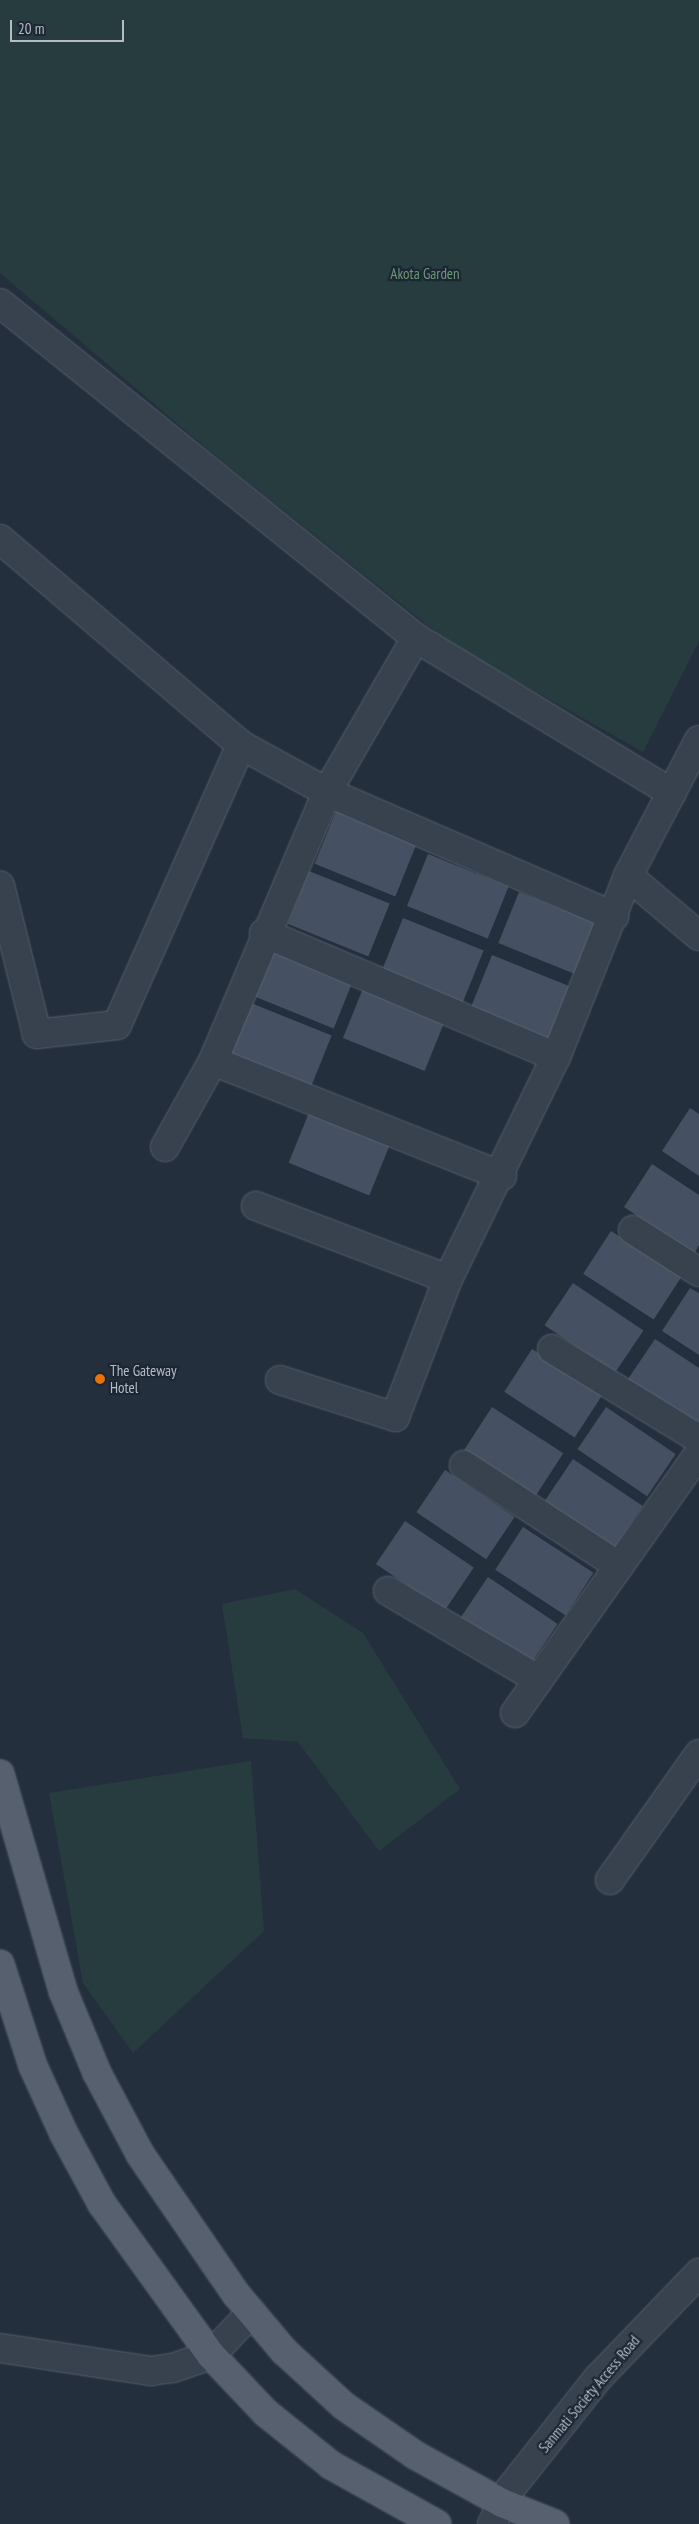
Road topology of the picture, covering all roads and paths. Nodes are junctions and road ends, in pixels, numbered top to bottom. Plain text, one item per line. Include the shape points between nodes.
1 (0, 303) edge
2 (0, 539) edge
3 (416, 638) junction
4 (699, 740) edge
5 (240, 744) junction
6 (327, 792) junction
7 (672, 793) junction
8 (628, 876) junction
9 (0, 886) edge
10 (614, 916) junction
11 (264, 933) junction
12 (699, 936) edge
13 (556, 1057) junction
14 (213, 1061) junction
15 (164, 1147) dead end
16 (502, 1176) junction
17 (256, 1206) dead end
18 (633, 1230) dead end
19 (699, 1272) edge
20 (448, 1279) junction
21 (552, 1349) dead end
22 (280, 1380) dead end
23 (699, 1439) edge
24 (695, 1465) edge
25 (464, 1466) dead end
26 (619, 1566) junction
27 (388, 1591) dead end
28 (539, 1680) junction
29 (515, 1714) dead end
30 (699, 1754) edge
31 (0, 1774) edge
32 (610, 1880) dead end
33 (0, 1964) edge
34 (698, 2271) edge
35 (252, 2312) junction
36 (0, 2348) edge
37 (211, 2355) junction
38 (497, 2514) edge
39 (437, 2524) edge
40 (555, 2524) edge

1 - 3 street
2 - 5 street
3 - 6 street
3 - 7 street
4 - 7 street
5 - 6 street
5 - 9 street via 117,1025 37,1034
6 - 10 street
6 - 11 street
7 - 8 street
8 - 10 street
8 - 12 street
10 - 13 street
11 - 13 street
11 - 14 street
13 - 16 street
14 - 15 street
14 - 16 street
16 - 20 street
17 - 20 street
18 - 19 street
20 - 22 street via 395,1417
21 - 23 street
24 - 26 street
25 - 26 street
26 - 28 street
27 - 28 street
28 - 29 street
30 - 32 street
31 - 35 main road via 63,1991 97,2073 140,2154
33 - 37 main road via 33,2066 69,2143 102,2204
34 - 38 street, Sanmati Society Access Road via 598,2378
35 - 37 street
35 - 38 main road via 284,2351 344,2406
36 - 37 street via 151,2371
37 - 39 main road via 266,2413 331,2465
38 - 40 main road

